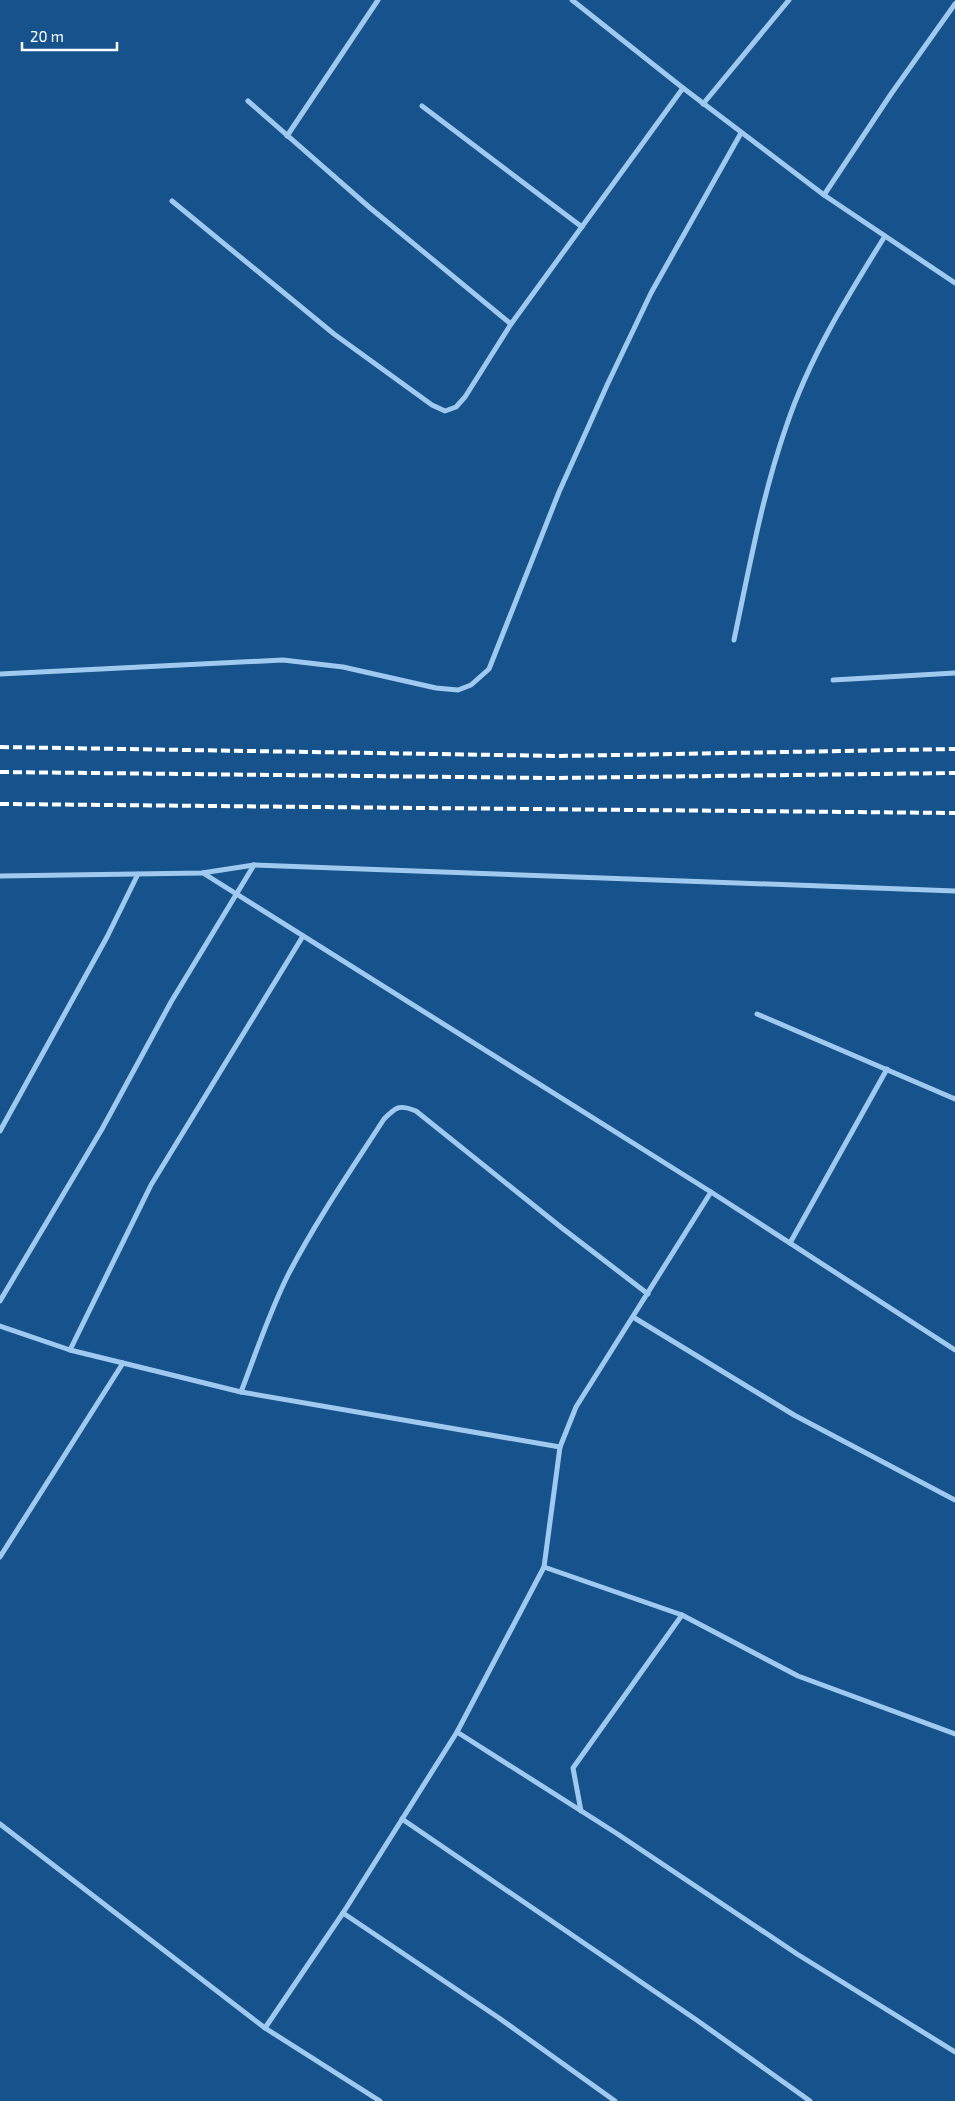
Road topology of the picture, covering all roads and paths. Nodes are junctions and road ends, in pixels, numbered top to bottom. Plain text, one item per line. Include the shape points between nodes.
1 (378, 0) edge
2 (572, 0) edge
3 (790, 0) edge
4 (955, 4) edge
5 (683, 88) junction
6 (248, 101) dead end
7 (703, 104) junction
8 (422, 106) dead end
9 (741, 133) junction
10 (287, 136) junction
11 (824, 195) junction
12 (172, 201) dead end
13 (582, 227) junction
14 (885, 236) junction
15 (955, 283) edge
16 (511, 324) junction
17 (734, 640) dead end
18 (955, 673) edge
19 (0, 674) edge
20 (833, 680) dead end
21 (254, 865) junction
22 (202, 873) junction
23 (138, 874) junction
24 (0, 876) edge
25 (955, 891) edge
26 (236, 894) junction
27 (303, 936) junction
28 (757, 1014) dead end
29 (886, 1069) junction
30 (955, 1100) edge
31 (0, 1130) edge
32 (711, 1192) junction
33 (790, 1242) junction
34 (648, 1294) junction
35 (0, 1301) edge
36 (633, 1317) junction
37 (0, 1326) edge
38 (70, 1350) junction
39 (955, 1350) edge
40 (123, 1363) junction
41 (241, 1392) junction
42 (560, 1447) junction
43 (955, 1500) edge
44 (0, 1557) edge
45 (544, 1567) junction
46 (682, 1615) junction
47 (457, 1732) junction
48 (955, 1734) edge
49 (580, 1811) junction
50 (402, 1819) junction
51 (0, 1824) edge
52 (343, 1913) junction
53 (265, 2028) junction
54 (955, 2052) edge
55 (380, 2101) edge
56 (615, 2101) edge
57 (810, 2101) edge

1 - 10 street
2 - 5 street
3 - 7 street
4 - 11 street
5 - 7 street
5 - 13 street
6 - 10 street
7 - 9 street
8 - 13 street
9 - 11 street
9 - 19 street via 651,293 559,492 489,669 472,685 458,690 436,688 343,667 283,660
10 - 16 street
11 - 14 street
12 - 16 street via 334,334 432,406 445,411 456,407 465,398
13 - 16 street
14 - 15 street
14 - 17 street via 839,310 812,363 786,426 766,495
18 - 20 street
21 - 22 street
21 - 25 street
21 - 26 street
22 - 23 street
22 - 26 street
23 - 24 street
23 - 31 street via 107,937
26 - 27 street
26 - 35 street
27 - 32 street
27 - 38 street via 151,1185
28 - 29 street
29 - 30 street
29 - 33 street
32 - 33 street
32 - 34 street
33 - 39 street
34 - 36 street
34 - 41 street via 416,1112 405,1107 395,1108 384,1119 306,1242 267,1323
36 - 42 street via 576,1406
36 - 43 street via 794,1415
37 - 38 street
38 - 40 street
40 - 41 street
40 - 44 street
41 - 42 street
42 - 45 street
45 - 46 street
45 - 47 street
46 - 48 street via 798,1676
46 - 49 street via 573,1768
47 - 49 street
47 - 50 street
49 - 54 street via 797,1954
50 - 52 street
50 - 57 street via 698,2020
51 - 53 street
52 - 53 street
52 - 56 street
53 - 55 street

